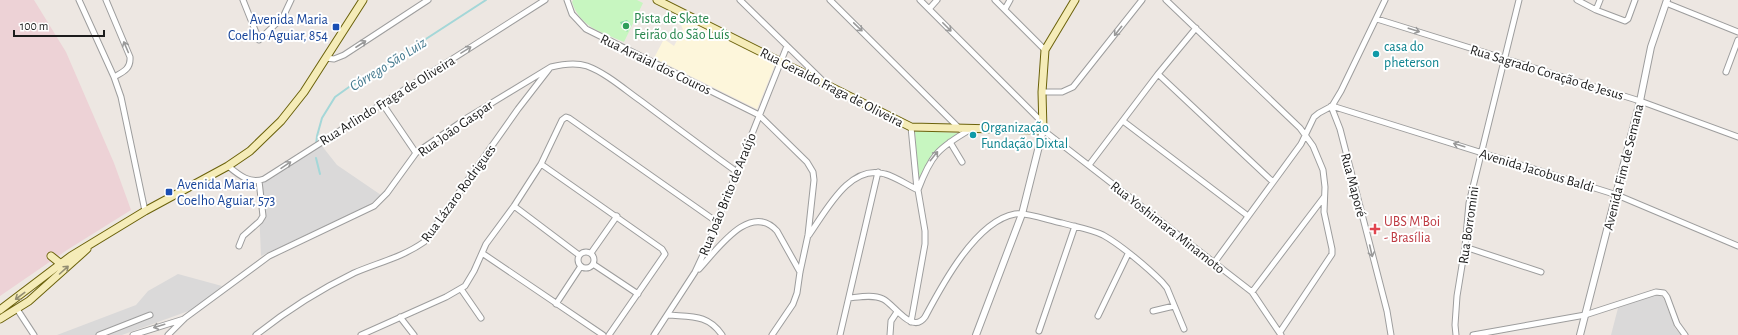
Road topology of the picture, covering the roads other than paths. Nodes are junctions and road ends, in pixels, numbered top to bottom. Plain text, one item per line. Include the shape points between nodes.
1 (79, 0) edge
2 (106, 0) edge
3 (243, 0) edge
4 (291, 0) edge
5 (428, 0) edge
6 (545, 0) edge
7 (567, 0) edge
8 (657, 0) edge
9 (740, 0) edge
10 (830, 0) edge
11 (920, 0) edge
12 (937, 0) edge
13 (995, 0) edge
14 (1010, 0) edge
15 (1075, 0) edge
16 (1142, 0) edge
17 (1166, 0) edge
18 (1385, 0) edge
19 (1520, 0) edge
20 (1577, 0) edge
21 (1600, 0) edge
22 (1635, 0) edge
23 (1666, 1) edge
24 (360, 2) edge
25 (929, 9) junction
26 (1005, 9) junction
27 (1596, 10) junction
28 (1377, 19) junction
29 (1196, 28) junction
30 (1738, 32) edge
31 (1738, 40) edge
32 (787, 46) junction
33 (1045, 50) junction
34 (326, 58) junction
35 (1505, 59) junction
36 (782, 61) junction
37 (551, 67) junction
38 (1726, 72) dead end
39 (1158, 74) junction
40 (114, 77) junction
41 (826, 85) junction
42 (1042, 92) junction
43 (1640, 101) junction
44 (382, 103) junction
45 (1332, 106) junction
46 (759, 114) junction
47 (1123, 121) junction
48 (1042, 122) junction
49 (911, 127) junction
50 (960, 128) junction
51 (971, 129) junction
52 (1042, 130) junction
53 (1307, 136) junction
54 (1738, 137) edge
55 (950, 142) junction
56 (1481, 152) junction
57 (416, 153) junction
58 (962, 162) dead end
59 (541, 164) junction
60 (1089, 165) junction
61 (228, 166) junction
62 (737, 172) junction
63 (878, 172) junction
64 (259, 181) junction
65 (1273, 182) junction
66 (918, 190) junction
67 (1617, 195) junction
68 (1324, 197) junction
69 (514, 206) junction
70 (145, 211) junction
71 (1022, 214) junction
72 (617, 216) junction
73 (1248, 216) junction
74 (716, 222) junction
75 (1075, 226) junction
76 (808, 235) junction
77 (96, 241) junction
78 (239, 246) dead end
79 (1738, 246) edge
80 (1466, 247) junction
81 (482, 253) junction
82 (591, 253) junction
83 (1128, 254) junction
84 (579, 255) junction
85 (51, 256) dead end
86 (1214, 262) junction
87 (61, 264) junction
88 (593, 264) junction
89 (581, 266) junction
90 (50, 272) junction
91 (695, 272) junction
92 (800, 272) junction
93 (1541, 272) dead end
94 (461, 289) junction
95 (1252, 292) junction
96 (638, 294) junction
97 (849, 298) junction
98 (25, 304) junction
99 (556, 304) junction
100 (1174, 306) junction
101 (17, 309) junction
102 (0, 310) edge
103 (897, 312) junction
104 (1153, 312) dead end
105 (150, 315) dead end
106 (668, 315) junction
107 (1098, 316) dead end
108 (1585, 316) junction
109 (400, 317) junction
110 (185, 318) junction
111 (481, 318) dead end
112 (0, 319) edge
113 (912, 322) junction
114 (1184, 329) dead end
115 (1038, 331) dead end
116 (1280, 334) edge
117 (34, 335) edge
118 (99, 335) edge
119 (133, 335) edge
120 (168, 335) edge
121 (256, 335) edge
122 (360, 335) edge
123 (414, 335) edge
124 (603, 335) edge
125 (610, 335) edge
126 (654, 335) edge
127 (722, 335) edge
128 (772, 335) edge
129 (840, 335) edge
130 (890, 335) edge
131 (976, 335) edge
132 (1391, 335) edge
133 (1456, 335) edge
134 (1473, 335) edge
135 (1580, 335) edge
136 (1685, 335) edge

1 - 40 street
40 -> 2 street via 125,71 131,62
3 - 4 street via 259,40 283,17
34 -> 5 street via 334,59 344,55
44 -> 6 street, Rua Arlindo Fraga de Oliveira
7 - 46 street, Rua Arraial dos Couros via 578,23 594,34
8 - 36 main road, Rua Geraldo Fraga de Oliveira
9 - 32 street
10 -> 50 street
11 - 25 street
12 - 25 street
13 - 26 street
14 - 26 street
15 - 33 main road
16 -> 42 street via 1073,87 1062,92
17 - 29 street
18 - 28 street
19 - 35 street, Rua Borromini
20 - 27 street
21 - 27 street
22 - 27 street via 1625,21
23 - 30 street
23 - 43 street, Avenida Fim de Semana via 1651,48
24 - 34 main road
25 -> 48 street
26 - 33 street
28 -> 35 street, Rua Sagrado Coração de Jesus
28 - 45 street
29 - 39 street
29 - 53 street
31 - 38 street
32 - 36 street, Rua João Brito de Araújo
32 - 41 street
33 - 42 main road
34 - 61 main road via 282,121 250,151
35 - 43 street, Rua Sagrado Coração de Jesus
35 - 56 street, Rua Borromini
36 - 41 main road, Rua Geraldo Fraga de Oliveira
36 - 46 street, Rua João Brito de Araújo
37 - 57 street, Rua João Gaspar via 467,118
37 - 62 street, Rua João Gaspar via 565,63 595,70
37 - 121 street, Rua Lázaro Rodrigues via 518,109 424,242 415,249 322,290 287,311
39 - 47 street
39 - 65 street
40 - 70 street via 121,98
41 - 49 main road, Rua Geraldo Fraga de Oliveira
42 - 48 main road
43 - 54 street, Rua Sagrado Coração de Jesus
43 - 67 street, Avenida Fim de Semana
44 - 57 street
64 -> 44 street, Rua Arlindo Fraga de Oliveira
45 - 53 street via 1314,117
56 -> 45 street, Avenida Jacobus Baldi
45 -> 132 street, Rua Maporé via 1387,311
46 - 62 street, Rua João Brito de Araújo
46 - 76 street, Rua Arraial dos Couros via 807,162 813,172
47 - 60 street
47 - 73 street
48 - 52 main road
49 - 50 main road, Rua Geraldo Fraga de Oliveira
49 - 66 street
50 - 51 main road, Rua Geraldo Fraga de Oliveira
51 - 52 main road, Rua Geraldo Fraga de Oliveira
51 - 55 street
52 - 60 street, Rua Yoshimara Minamoto
52 - 71 street
53 - 65 street
53 - 68 street via 1322,170
55 - 58 street
66 -> 55 street via 930,162 940,148
56 - 67 street, Avenida Jacobus Baldi
56 - 80 street, Rua Borromini via 1469,203
57 - 110 street, Rua João Gaspar via 378,204 269,256
59 - 69 street
59 - 72 street
59 - 74 street via 563,118 569,118
60 - 86 street, Rua Yoshimara Minamoto
61 - 64 street via 250,180
61 - 70 main road
62 - 74 street, Rua João Brito de Araújo
63 - 66 street
63 - 76 street via 860,175 849,181
63 - 97 street
64 - 78 street via 263,216 243,236
65 - 73 street
66 - 113 street via 925,238
67 - 79 street, Avenida Jacobus Baldi
67 - 108 street, Avenida Fim de Semana
68 - 95 street
68 - 116 street via 1324,212 1332,254
69 - 81 street
69 - 84 street
70 - 77 main road
71 - 75 street
71 - 113 street via 1009,216 983,232 947,277 923,320
71 - 131 street
72 - 82 street
72 - 96 street via 662,249 665,254
73 - 86 street
74 - 91 street, Rua João Brito de Araújo
75 - 83 street via 1102,235
75 - 115 street
76 - 92 street, Rua Arraial dos Couros
77 - 87 main road via 74,253
98 -> 77 main road
80 - 93 street
80 - 133 street, Rua Borromini via 1457,296
81 - 94 street via 469,281
81 - 99 street
82 - 84 street via 585,251
82 - 88 street
83 - 100 street via 1162,282
83 - 107 street
84 - 89 street via 578,261
85 - 87 main road
86 - 95 street, Rua Yoshimara Minamoto
87 - 90 main road
88 - 89 street via 587,268
88 - 96 street
89 - 99 street
90 - 98 main road
90 -> 102 main road
91 - 92 street via 738,228 747,223 760,221 773,227 777,232
91 - 106 street, Rua João Brito de Araújo
92 - 128 street, Rua Arraial dos Couros via 793,304
94 - 109 street
94 - 111 street
95 - 116 street, Rua Yoshimara Minamoto
96 - 125 street
97 - 103 street via 878,297 889,303
97 - 129 street
98 - 101 main road
99 - 124 street
100 - 104 street
100 - 114 street
101 - 112 main road
101 - 117 street
103 - 113 street
103 - 130 street via 891,321
105 - 118 street
106 - 126 street, Rua João Brito de Araújo
106 - 127 street via 705,319
108 - 134 street
108 - 135 street, Avenida Fim de Semana
108 - 136 street via 1649,293 1660,292 1667,297 1677,324
109 - 122 street
109 - 123 street
110 -> 119 street
110 - 120 street, Rua João Gaspar

